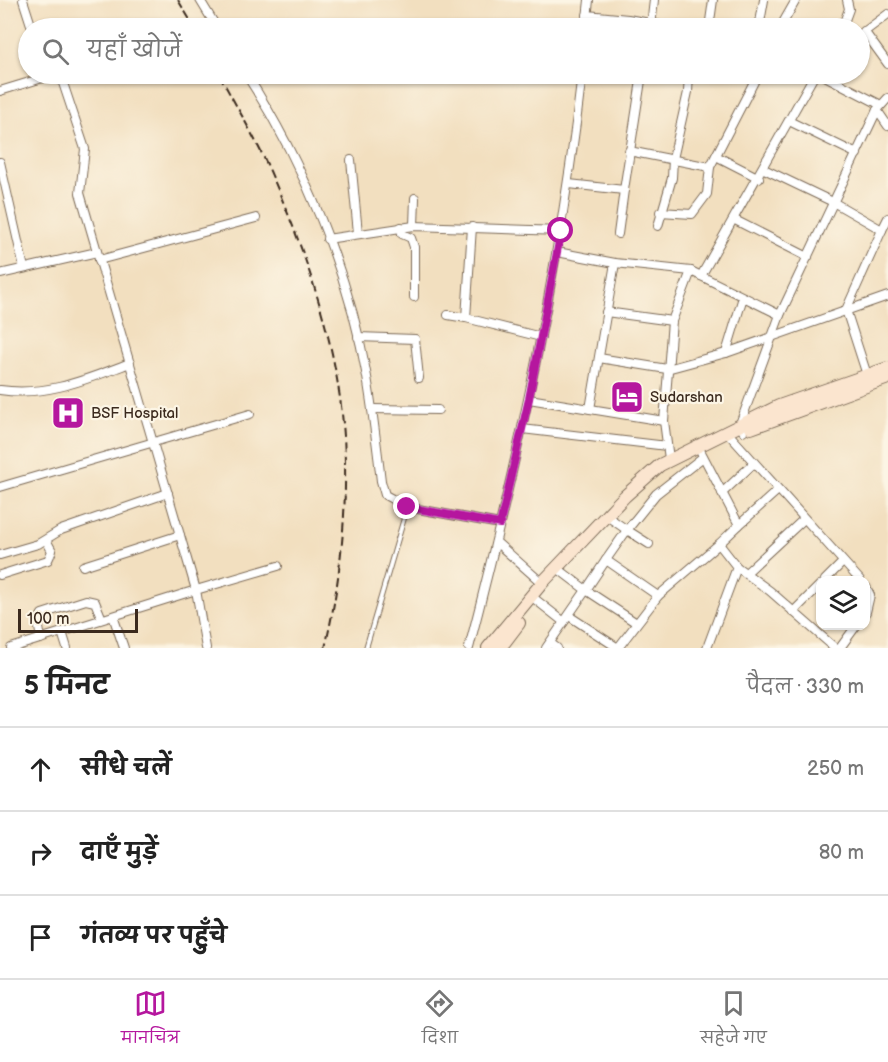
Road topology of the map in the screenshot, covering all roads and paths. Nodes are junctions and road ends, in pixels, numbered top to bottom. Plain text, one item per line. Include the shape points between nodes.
1 (23, 0) edge
2 (200, 0) edge
3 (589, 0) edge
4 (654, 0) edge
5 (713, 0) edge
6 (764, 0) edge
7 (795, 0) edge
8 (847, 0) edge
9 (205, 4) edge
10 (888, 14) edge
11 (587, 15) junction
12 (29, 18) edge
13 (212, 18) edge
14 (587, 18) edge
15 (604, 18) edge
16 (652, 18) edge
17 (710, 18) edge
18 (761, 18) edge
19 (785, 18) edge
20 (846, 18) edge
21 (870, 27) edge
22 (870, 43) edge
23 (888, 64) edge
24 (20, 84) edge
25 (63, 84) edge
26 (252, 84) edge
27 (581, 84) edge
28 (640, 84) edge
29 (688, 84) edge
30 (753, 84) edge
31 (809, 84) edge
32 (839, 84) edge
33 (0, 91) edge
34 (888, 98) edge
35 (879, 107) junction
36 (789, 121) junction
37 (888, 126) edge
38 (629, 151) junction
39 (857, 154) junction
40 (716, 156) junction
41 (672, 159) junction
42 (351, 160) dead end
43 (0, 162) edge
44 (710, 167) junction
45 (761, 173) junction
46 (569, 184) junction
47 (624, 190) junction
48 (415, 198) dead end
49 (833, 202) junction
50 (660, 212) junction
51 (256, 218) dead end
52 (888, 218) edge
53 (735, 220) junction
54 (414, 226) junction
55 (658, 226) dead end
56 (401, 227) junction
57 (472, 227) junction
58 (882, 230) junction
59 (561, 231) junction
60 (358, 233) junction
61 (618, 234) dead end
62 (327, 239) junction
63 (557, 252) junction
64 (98, 256) junction
65 (808, 257) junction
66 (615, 263) junction
67 (24, 268) junction
68 (691, 271) junction
69 (0, 274) edge
70 (701, 276) junction
71 (888, 296) edge
72 (414, 297) dead end
73 (743, 297) junction
74 (846, 310) junction
75 (606, 312) junction
76 (448, 315) dead end
77 (780, 315) junction
78 (466, 318) junction
79 (672, 321) junction
80 (773, 336) junction
81 (358, 337) junction
82 (541, 337) junction
83 (726, 353) junction
84 (599, 358) junction
85 (130, 363) junction
86 (888, 368) edge
87 (667, 369) junction
88 (867, 375) junction
89 (419, 378) dead end
90 (888, 378) edge
91 (0, 390) edge
92 (529, 399) junction
93 (372, 409) junction
94 (590, 409) junction
95 (438, 410) dead end
96 (250, 414) dead end
97 (664, 421) junction
98 (741, 428) junction
99 (522, 429) junction
100 (728, 434) junction
101 (154, 443) junction
102 (667, 446) junction
103 (702, 454) junction
104 (669, 459) junction
105 (754, 463) junction
106 (0, 488) edge
107 (778, 490) junction
108 (168, 493) junction
109 (722, 493) junction
110 (407, 507) junction
111 (611, 519) junction
112 (804, 519) junction
113 (500, 524) junction
114 (739, 525) junction
115 (627, 530) junction
116 (180, 535) junction
117 (46, 540) junction
118 (496, 542) junction
119 (649, 544) dead end
120 (719, 544) junction
121 (0, 555) edge
122 (606, 560) junction
123 (843, 562) junction
124 (83, 566) dead end
125 (278, 566) dead end
126 (737, 567) junction
127 (561, 571) junction
128 (746, 573) junction
129 (0, 575) edge
130 (829, 576) edge
131 (856, 576) edge
132 (542, 583) junction
133 (816, 589) edge
134 (196, 590) junction
135 (586, 590) junction
136 (658, 596) junction
137 (534, 598) junction
138 (793, 612) junction
139 (114, 616) junction
140 (566, 619) junction
141 (102, 620) junction
142 (635, 622) junction
143 (853, 630) edge
144 (62, 632) junction
145 (41, 639) junction
146 (551, 646) edge
147 (11, 648) edge
148 (67, 648) edge
149 (124, 648) edge
150 (206, 648) edge
151 (366, 648) edge
152 (469, 648) edge
153 (488, 648) edge
154 (500, 648) edge
155 (618, 648) edge
156 (707, 648) edge
157 (835, 648) edge
158 (840, 648) edge

1 - 12 street
2 - 9 street
3 - 11 street
4 - 16 street
5 - 17 street
6 - 18 street
7 - 19 street
8 - 20 street
9 - 13 street
10 - 21 street
11 - 14 street
11 - 15 street
22 - 23 street
24 - 33 street
25 - 64 street via 85,149 79,186
26 - 62 street via 296,163
27 - 46 street
28 - 38 street
29 - 41 street
30 - 40 street
31 - 36 street
32 - 35 street
34 - 35 street
35 - 37 street
35 - 39 street
36 - 39 street
36 - 45 street
38 - 41 street
38 - 47 street
39 - 49 street
40 - 44 street
40 - 45 street
41 - 44 street
41 - 50 street via 672,178
42 - 60 street
43 - 67 street
44 - 50 street via 707,194 692,214
45 - 49 street
45 - 53 street
46 - 47 street
46 - 59 street
47 - 61 street
48 - 54 street
49 - 58 street
49 - 65 street
50 - 55 street
51 - 64 street
52 - 58 street
53 - 65 street
53 - 70 street
54 - 56 street
54 - 57 street
56 - 60 street
56 - 72 street via 414,248
57 - 59 street
57 - 78 street
58 - 74 street
59 - 63 street
60 - 62 street
62 - 81 street
63 - 66 street
63 - 82 street
64 - 67 street
64 - 85 street
65 - 77 street
66 - 68 street
66 - 75 street
67 - 69 street
68 - 70 street
68 - 79 street
70 - 73 street
71 - 74 street
73 - 77 street
73 - 83 street
74 - 80 street
74 - 88 street
75 - 79 street
75 - 84 street
76 - 78 street
77 - 80 street
78 - 82 street
79 - 87 street
80 - 83 street
80 - 98 street
81 - 89 street via 415,339
81 - 93 street
82 - 92 street
83 - 87 street
84 - 87 street
84 - 94 street
85 - 91 street via 57,388 32,392
85 - 101 street
86 - 88 main road
87 - 97 street
88 - 98 main road via 778,406
90 - 98 main road
92 - 94 street
92 - 99 street
93 - 95 street
93 - 110 street via 382,489 390,500
94 - 97 street
96 - 101 street
97 - 102 street
98 - 100 main road
99 - 102 street
99 - 113 street
100 - 103 main road
100 - 104 main road
100 - 105 street
101 - 106 street
101 - 108 street
102 - 104 street
103 - 109 street
103 - 111 main road via 664,470
103 - 115 street via 656,494
104 - 132 main road via 625,496
105 - 107 street
105 - 109 street
107 - 112 street
107 - 114 street
108 - 116 street
108 - 117 street via 61,530
109 - 114 street
110 - 113 street
110 - 151 lane
111 - 115 street
111 - 127 main road
112 - 123 street
112 - 128 street
113 - 118 street
114 - 120 street
115 - 119 street
115 - 122 street
116 - 124 street
116 - 134 street
117 - 121 street
117 - 129 street via 52,551 48,560
118 - 132 street
118 - 152 street
120 - 126 street
120 - 136 street
122 - 135 street
122 - 136 street
123 - 130 street
123 - 131 street
125 - 134 street
126 - 128 street
126 - 156 street
127 - 135 street
127 - 137 main road
128 - 138 street
132 - 137 main road
133 - 138 street
134 - 139 street
134 - 150 street
135 - 140 street
135 - 142 street
136 - 142 street
137 - 140 street
137 - 153 main road
137 - 154 main road
138 - 157 street
139 - 141 street
139 - 149 street
140 - 146 street
140 - 155 street
141 - 144 street
141 - 145 street via 92,599 56,609 39,617
142 - 155 street
143 - 158 street
144 - 145 street
144 - 148 street
145 - 147 street

